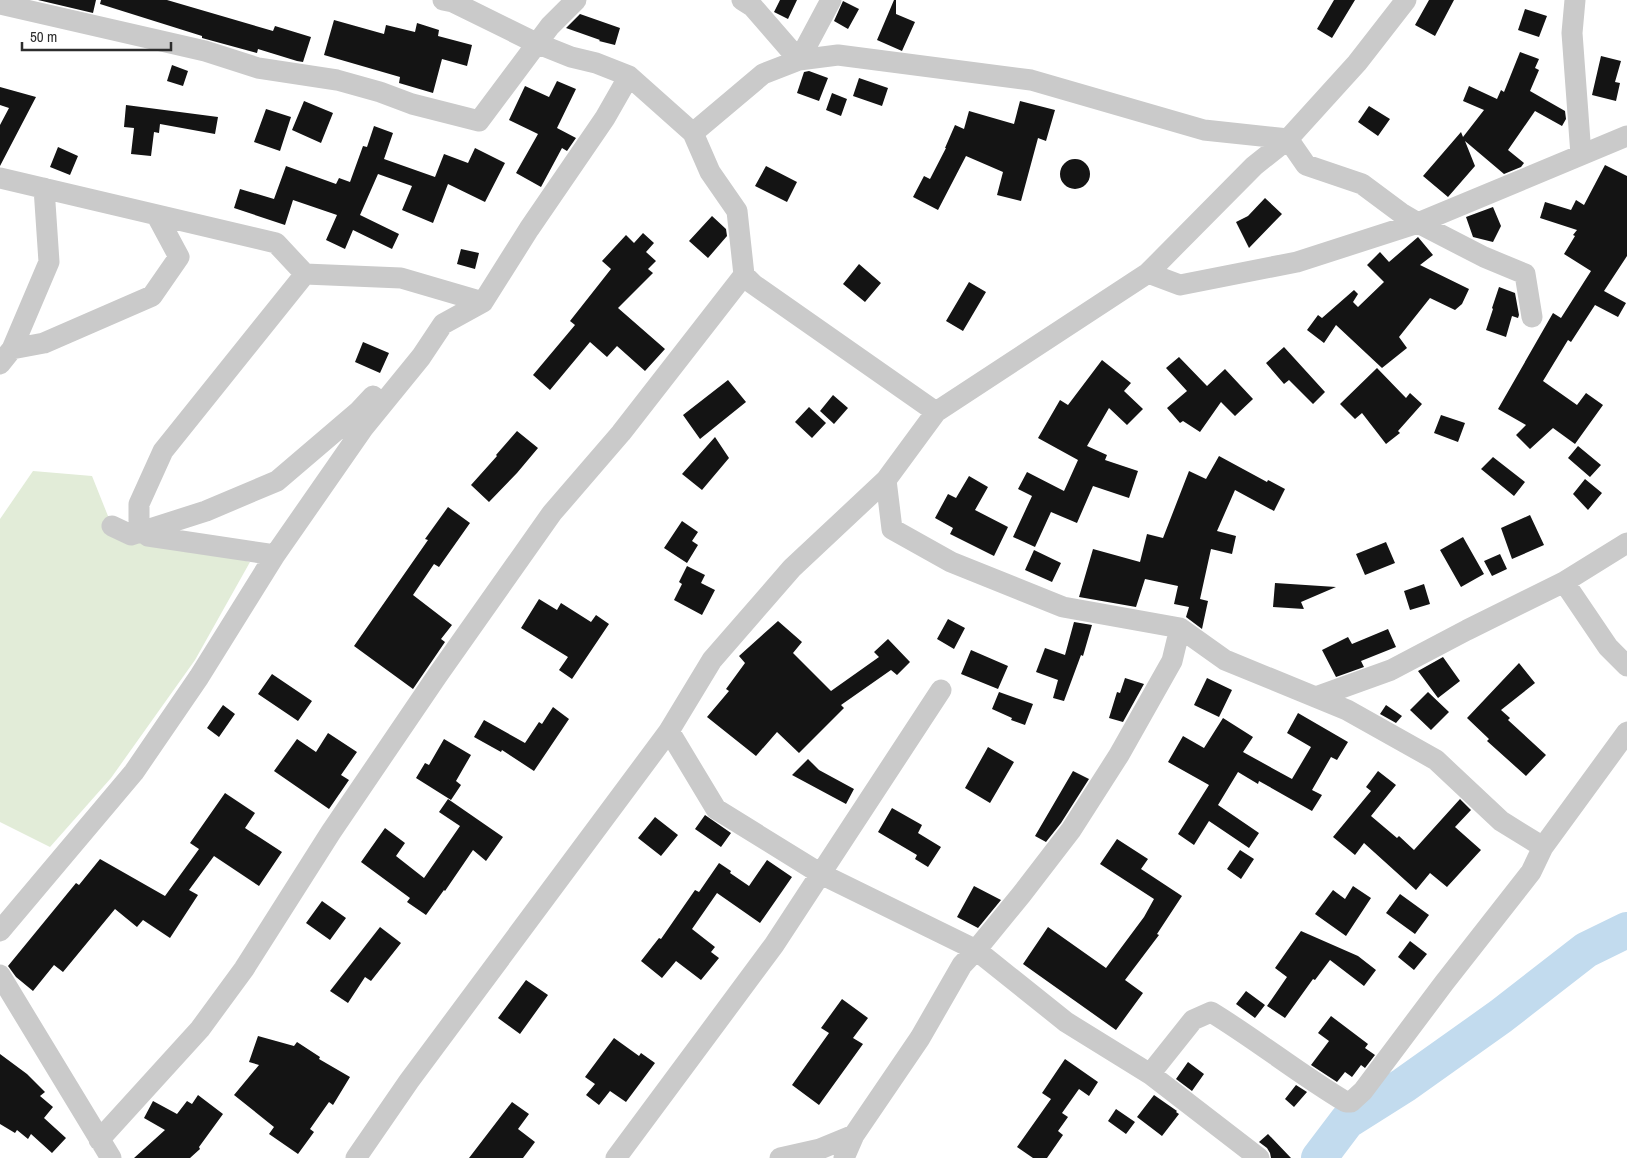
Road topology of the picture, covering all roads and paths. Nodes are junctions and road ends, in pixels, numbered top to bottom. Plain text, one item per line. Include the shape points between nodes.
1 (444, 0) edge
2 (576, 0) edge
3 (742, 0) edge
4 (831, 0) edge
5 (1406, 0) edge
6 (1575, 0) edge
7 (0, 4) edge
8 (536, 44) junction
9 (799, 60) junction
10 (630, 76) junction
11 (693, 133) junction
12 (1627, 136) edge
13 (1288, 138) junction
14 (1581, 155) junction
15 (0, 178) edge
16 (44, 188) junction
17 (158, 216) junction
18 (1418, 223) junction
19 (1148, 273) junction
20 (305, 274) junction
21 (744, 276) junction
22 (483, 302) junction
23 (1532, 317) dead end
24 (443, 324) junction
25 (6, 356) edge
26 (936, 412) junction
27 (886, 480) junction
28 (112, 526) dead end
29 (1627, 543) edge
30 (275, 556) junction
31 (1564, 582) junction
32 (1180, 628) junction
33 (1627, 666) edge
34 (941, 690) dead end
35 (1316, 697) junction
36 (669, 731) junction
37 (1627, 732) edge
38 (1543, 848) junction
39 (820, 874) junction
40 (0, 930) edge
41 (976, 950) junction
42 (0, 975) edge
43 (1150, 1074) junction
44 (854, 1135) junction
45 (99, 1140) junction
46 (111, 1158) edge
47 (356, 1158) edge
48 (616, 1158) edge
49 (780, 1158) edge
50 (844, 1158) edge
51 (1259, 1158) edge

1 - 8 street
2 - 8 street
3 - 9 street via 753,7
4 - 9 street
5 - 13 street via 1357,63
6 - 14 street via 1572,33
7 - 8 street via 205,51 258,68 337,80 478,121
8 - 10 street
9 - 11 street via 763,74
9 - 13 street via 838,55 1031,80 1204,130
10 - 11 street
10 - 22 street
11 - 21 street via 710,172 737,211
12 - 14 street
13 - 18 street via 1306,165 1362,184
13 - 19 street via 1254,166
14 - 18 street
15 - 16 street
16 - 17 street
16 - 25 street via 48,262
17 - 20 street via 276,243
17 - 25 street via 179,257 152,296
18 - 19 street via 1297,262 1180,285
18 - 23 street via 1525,274
19 - 26 street
20 - 22 street via 401,278
20 - 30 street via 163,451 139,504 139,521 148,536
21 - 26 street
21 - 45 street via 621,433 552,513 436,676 244,969 200,1029
22 - 24 street
24 - 28 street via 359,411 277,481 206,511 131,534
24 - 30 street via 364,427
26 - 27 street
27 - 32 street via 892,529 951,562 1063,607
27 - 36 street via 792,568 712,660
29 - 31 street
30 - 40 street via 199,677 134,772
31 - 33 street via 1608,647
31 - 35 street via 1390,670
32 - 35 street via 1225,660
32 - 41 street via 1172,661 1119,755 1071,830
34 - 39 street
35 - 38 street via 1347,710 1436,760 1501,821
36 - 39 street via 716,809
36 - 47 street via 409,1081
37 - 38 street
38 - 43 street via 1531,872 1363,1091 1351,1102 1313,1083 1211,1012 1193,1020
39 - 41 street
39 - 48 street via 774,945
41 - 43 street via 1066,1022
41 - 44 street via 962,965 920,1038
42 - 45 street
43 - 51 street
44 - 49 street via 820,1149
44 - 50 street
45 - 46 street

